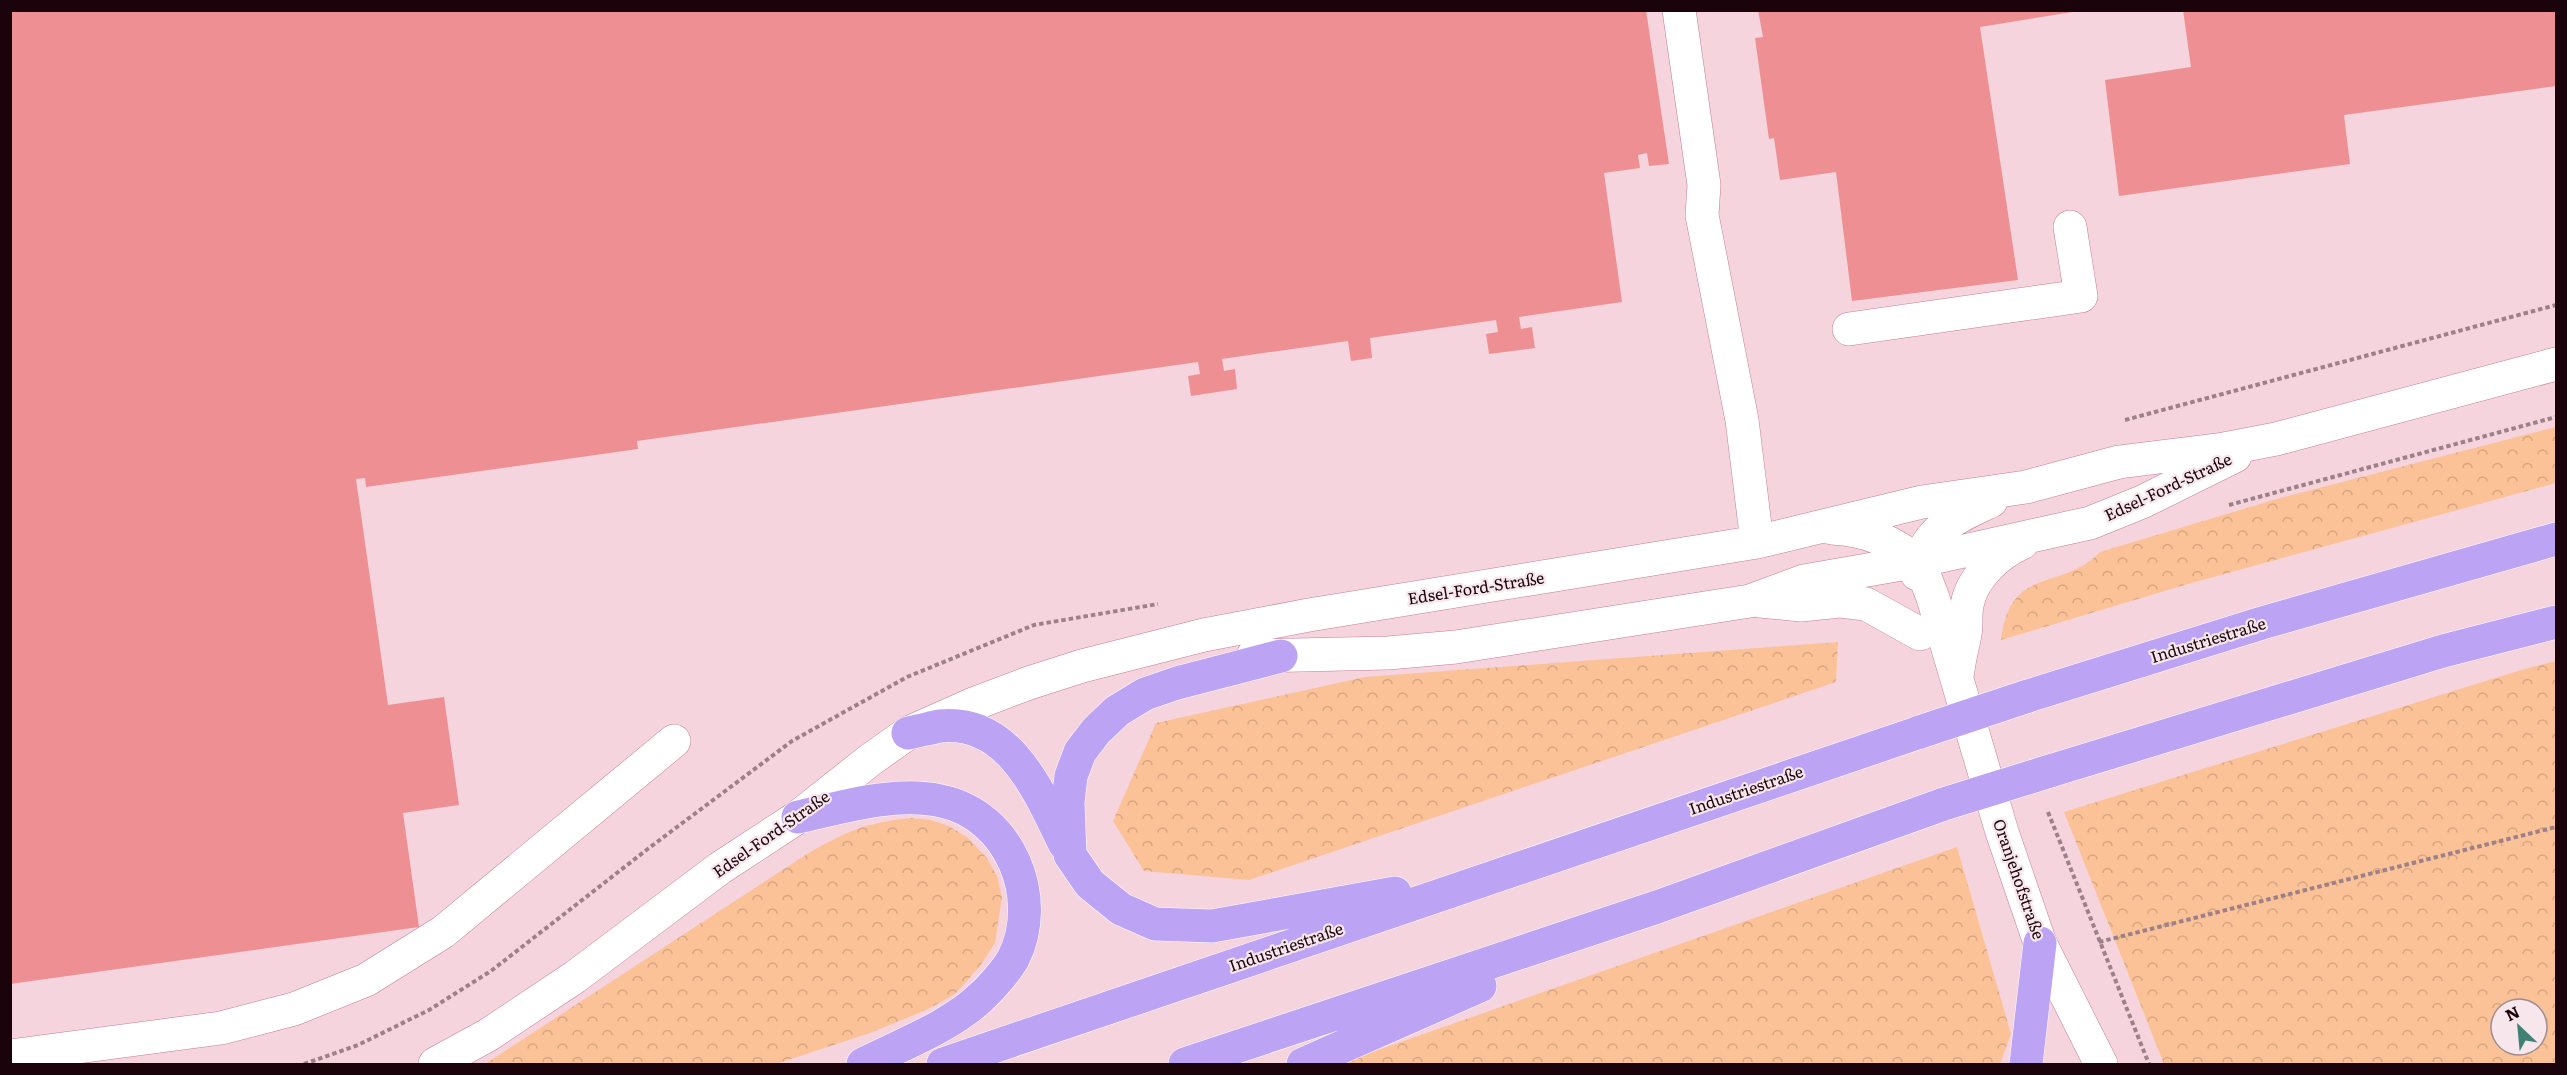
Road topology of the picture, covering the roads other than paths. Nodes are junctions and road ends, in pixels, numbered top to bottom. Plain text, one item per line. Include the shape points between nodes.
1 (1679, 10) edge
2 (2070, 226) dead end
3 (1849, 329) dead end
4 (2556, 364) edge
5 (2276, 439) junction
6 (2026, 487) junction
7 (1821, 528) junction
8 (2038, 536) junction
9 (2556, 539) edge
10 (1756, 542) junction
11 (1919, 561) junction
12 (1750, 601) junction
13 (2556, 622) edge
14 (1920, 634) junction
15 (1131, 654) junction
16 (1281, 656) junction
17 (1958, 685) junction
18 (908, 733) junction
19 (674, 741) dead end
20 (798, 817) junction
21 (1070, 855) junction
22 (1483, 880) junction
23 (1657, 907) junction
24 (2040, 943) junction
25 (10, 1056) edge
26 (435, 1065) edge
27 (863, 1065) edge
28 (943, 1065) edge
29 (1185, 1065) edge
30 (1303, 1065) edge
31 (2026, 1065) edge
32 (2101, 1065) edge

1 - 10 street via 1704,185 1702,215 1742,420
2 - 3 street via 2081,296
4 - 5 street, Edsel-Ford-Straße
5 - 6 street, Edsel-Ford-Straße via 2119,462
5 - 8 street, Edsel-Ford-Straße via 2211,466 2142,502 2090,523
6 - 7 street, Edsel-Ford-Straße via 1922,502
6 - 11 street, Edsel-Ford-Straße via 1995,498 1941,527 1925,545
7 - 10 street, Edsel-Ford-Straße
7 - 11 street, Edsel-Ford-Straße via 1858,530 1892,543
8 - 11 street, Edsel-Ford-Straße
8 - 17 street, Oranjehofstraße via 1993,562 1978,580 1967,604
9 - 22 highway, Industriestraße, bridge via 2273,620 2025,697
10 - 15 street, Edsel-Ford-Straße via 1309,615
11 - 12 street, Edsel-Ford-Straße via 1804,581
11 - 14 street via 1914,594
11 - 17 street, Oranjehofstraße
12 - 14 street, Edsel-Ford-Straße via 1866,604
12 - 16 street, Edsel-Ford-Straße via 1456,647
13 - 23 highway, bridge via 2442,651 1944,804
14 - 17 street, Oranjehofstraße
15 - 16 street, Edsel-Ford-Straße
15 - 18 street, Edsel-Ford-Straße via 1029,683
16 - 21 highway via 1145,694 1117,711 1080,752 1071,776
17 - 24 street, Oranjehofstraße
18 - 20 street, Edsel-Ford-Straße
18 - 21 highway via 942,726 972,729 995,740 1030,776
19 - 25 street via 443,932 366,980 294,1009 221,1028
20 - 26 street, Edsel-Ford-Straße via 720,868 575,977
20 - 27 highway via 903,799 942,801 975,814 993,828 1011,853 1023,881 1024,919 1013,959 981,998 945,1022
21 - 22 highway via 1090,884 1121,909 1155,924 1212,926
22 - 28 highway, Industriestraße
23 - 29 highway
23 - 30 highway
24 - 31 highway
24 - 32 street, Oranjehofstraße

